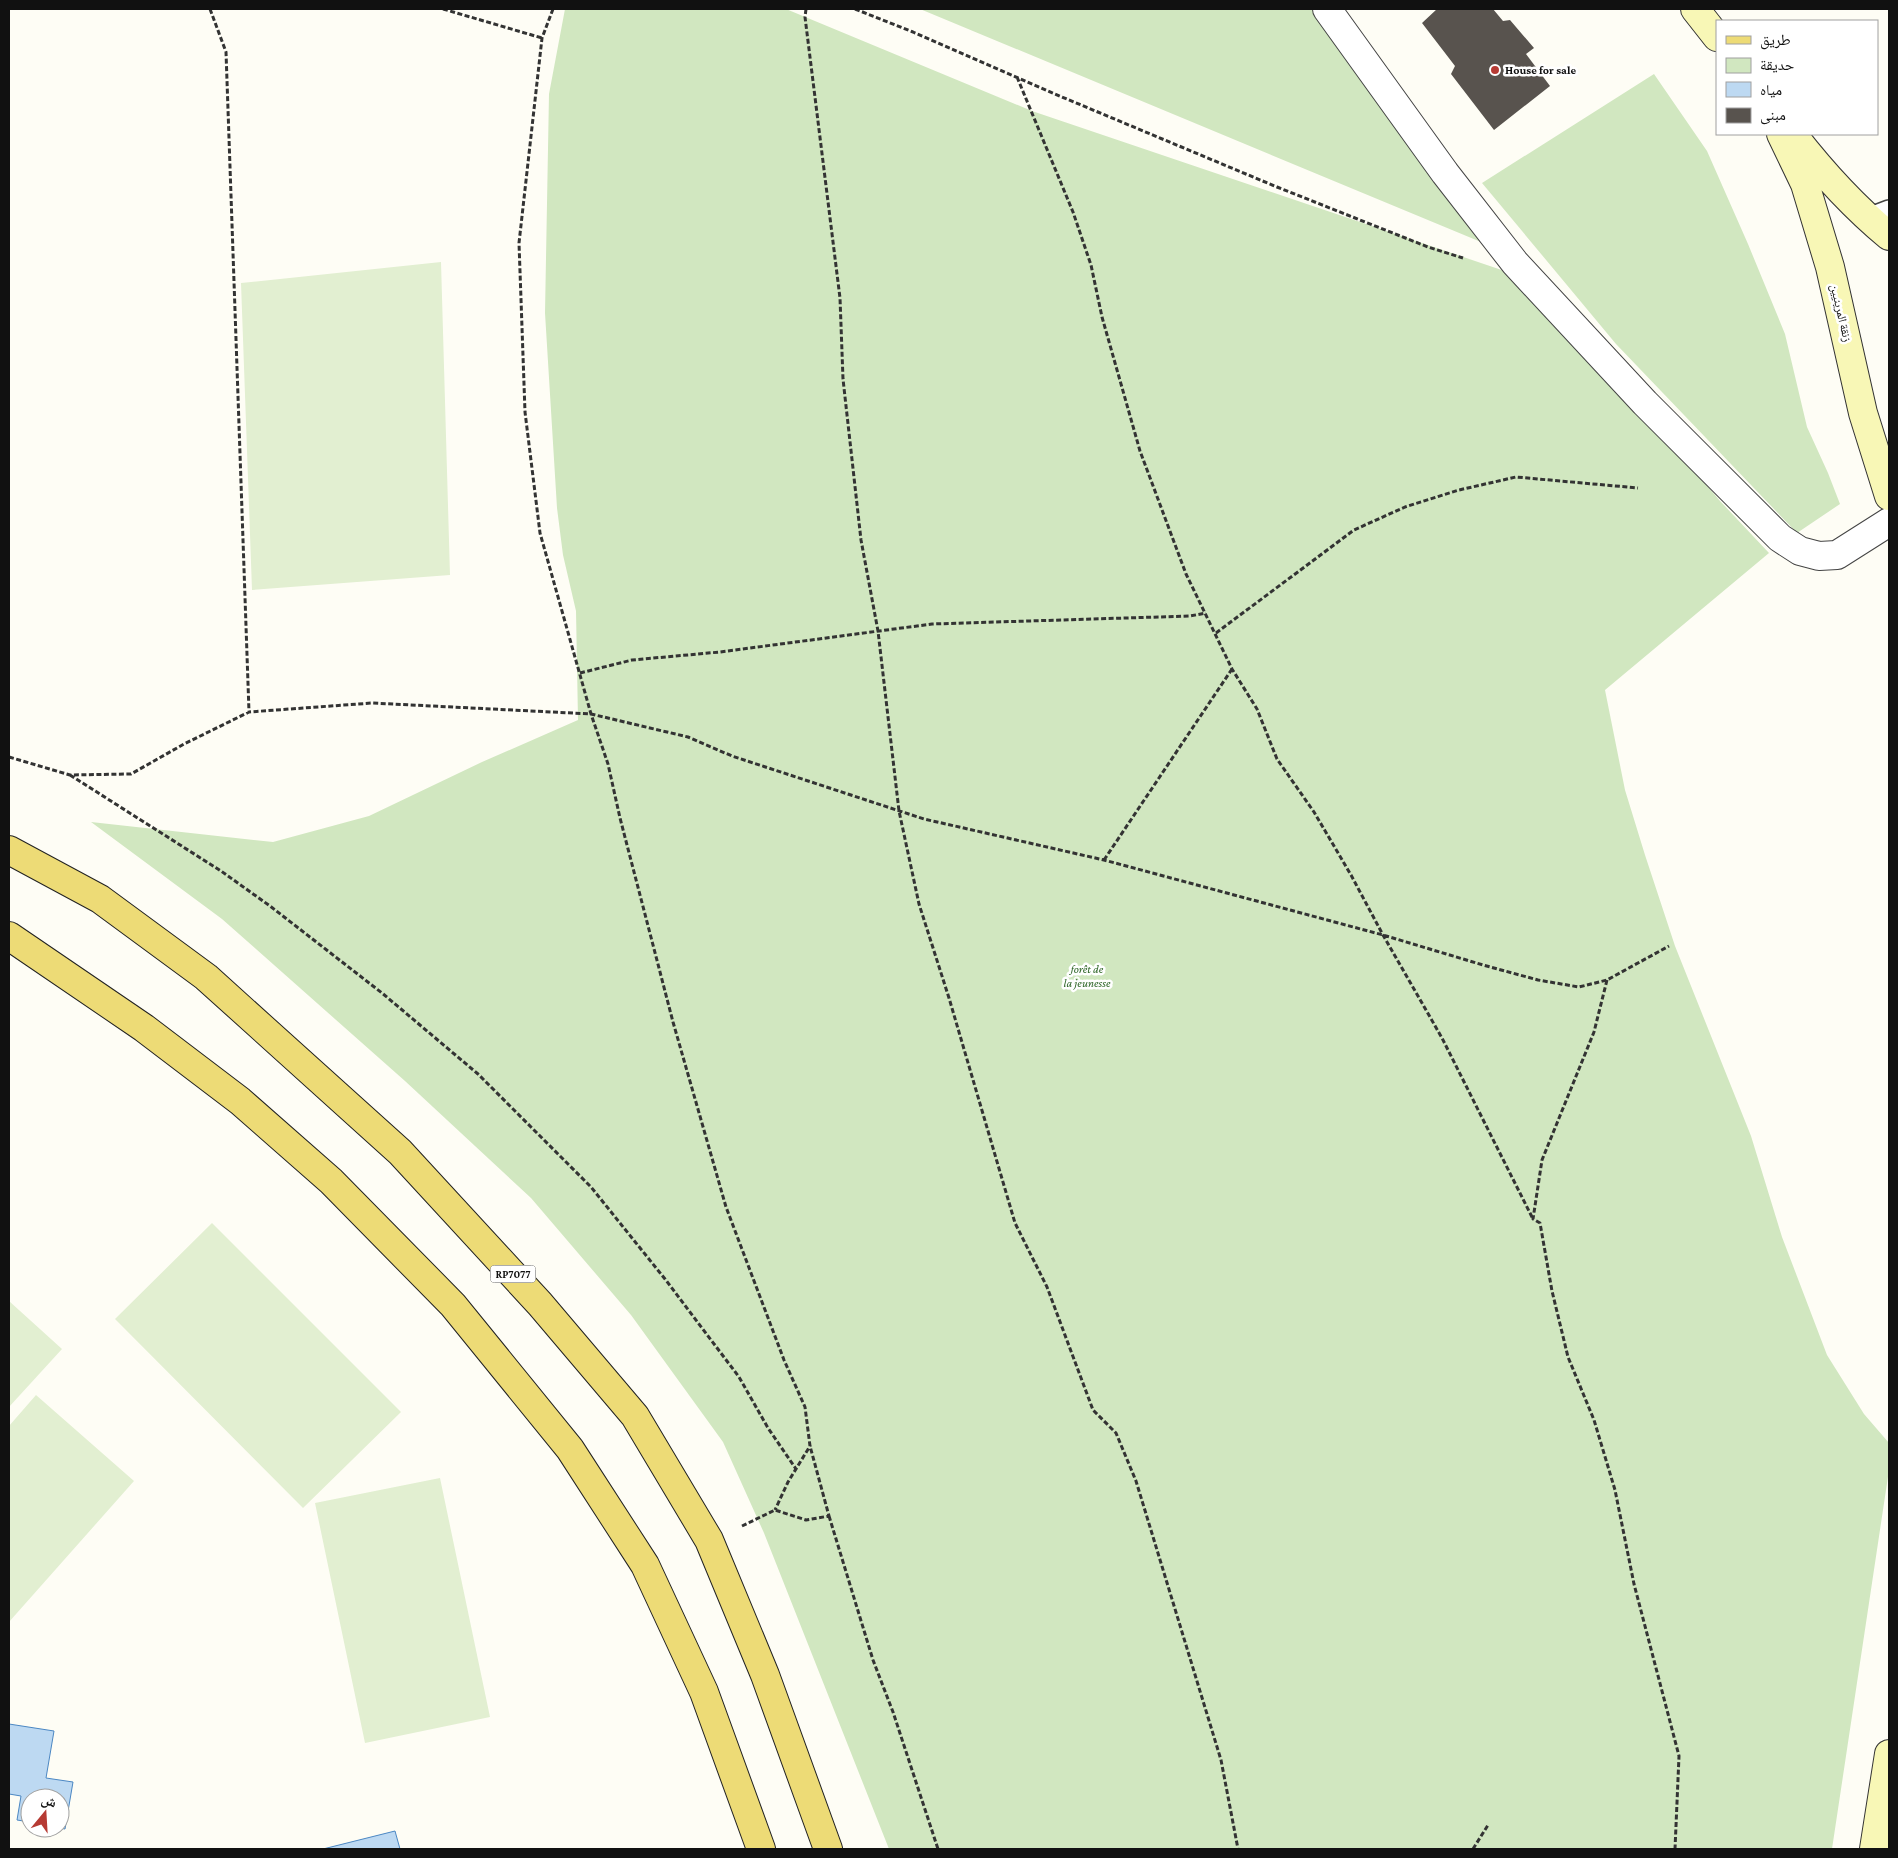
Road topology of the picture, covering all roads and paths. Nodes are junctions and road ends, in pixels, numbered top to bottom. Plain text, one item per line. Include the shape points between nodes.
1 (210, 9) edge
2 (443, 9) edge
3 (553, 9) edge
4 (806, 9) edge
5 (855, 9) edge
6 (1327, 9) edge
7 (1695, 9) edge
8 (1716, 36) edge
9 (542, 38) junction
10 (1017, 77) junction
11 (1781, 135) edge
12 (1793, 135) edge
13 (1879, 215) edge
14 (1889, 236) edge
15 (1472, 261) dead end
16 (1638, 488) dead end
17 (1889, 496) edge
18 (1889, 522) edge
19 (1206, 612) junction
20 (878, 631) junction
21 (1216, 633) junction
22 (1232, 669) junction
23 (580, 673) junction
24 (249, 712) junction
25 (591, 714) junction
26 (9, 757) edge
27 (70, 775) junction
28 (899, 811) junction
29 (9, 850) edge
30 (1104, 860) junction
31 (1383, 935) junction
32 (9, 936) edge
33 (1669, 946) dead end
34 (1607, 980) junction
35 (1533, 1219) junction
36 (810, 1446) junction
37 (796, 1469) junction
38 (775, 1510) junction
39 (829, 1516) junction
40 (759, 1518) dead end
41 (1889, 1754) edge
42 (1488, 1825) dead end
43 (761, 1849) edge
44 (828, 1849) edge
45 (938, 1849) edge
46 (1238, 1849) edge
47 (1473, 1849) edge
48 (1674, 1849) edge
49 (1874, 1849) edge

1 - 24 path via 226,52
2 - 9 path
3 - 9 path
4 - 20 path via 839,288 843,379 861,540
5 - 10 path
6 - 18 street via 1445,173 1515,263 1645,403 1780,538 1800,551 1819,556 1837,555
7 - 8 main road
9 - 23 path via 519,243 524,412 540,533
10 - 15 path via 1277,187 1428,247
10 - 19 path via 1073,212 1091,265 1102,317 1140,451 1186,574
11 - 17 main road, زنقة المرينيين via 1805,184 1830,267 1864,413
12 - 13 main road via 1814,162
13 - 14 main road
16 - 21 path via 1516,477 1459,490 1406,508 1354,530
19 - 20 path via 1190,616 932,624
19 - 21 path
20 - 23 path via 632,660
20 - 28 path
21 - 22 path
22 - 30 path
22 - 31 path via 1257,709 1277,759 1314,812
23 - 25 path
24 - 25 path via 372,703
24 - 27 path via 131,774
25 - 28 path via 688,737 732,756
25 - 36 path via 608,764 673,1022 726,1207 805,1407
26 - 27 path
27 - 37 path via 270,906 382,993 478,1074 591,1187 740,1377 768,1428
28 - 30 path
28 - 46 path via 919,904 1015,1223 1047,1287 1093,1410 1116,1433 1136,1480 1220,1760
29 - 44 main road, RP7077 via 100,900 206,977 400,1152 540,1304 634,1416 709,1540 765,1675
30 - 31 path
31 - 34 path via 1538,980 1579,987
31 - 35 path via 1442,1038
32 - 43 main road via 144,1028 240,1101 331,1180 453,1305 570,1449 645,1564 704,1692
33 - 34 path
34 - 35 path via 1594,1032 1542,1160
35 - 48 path via 1540,1223 1568,1357 1594,1420 1615,1490 1634,1584 1679,1756
36 - 37 path
36 - 39 path
37 - 38 path
38 - 39 path via 806,1520
38 - 40 path
39 - 45 path via 873,1660
41 - 49 main road
42 - 47 path

